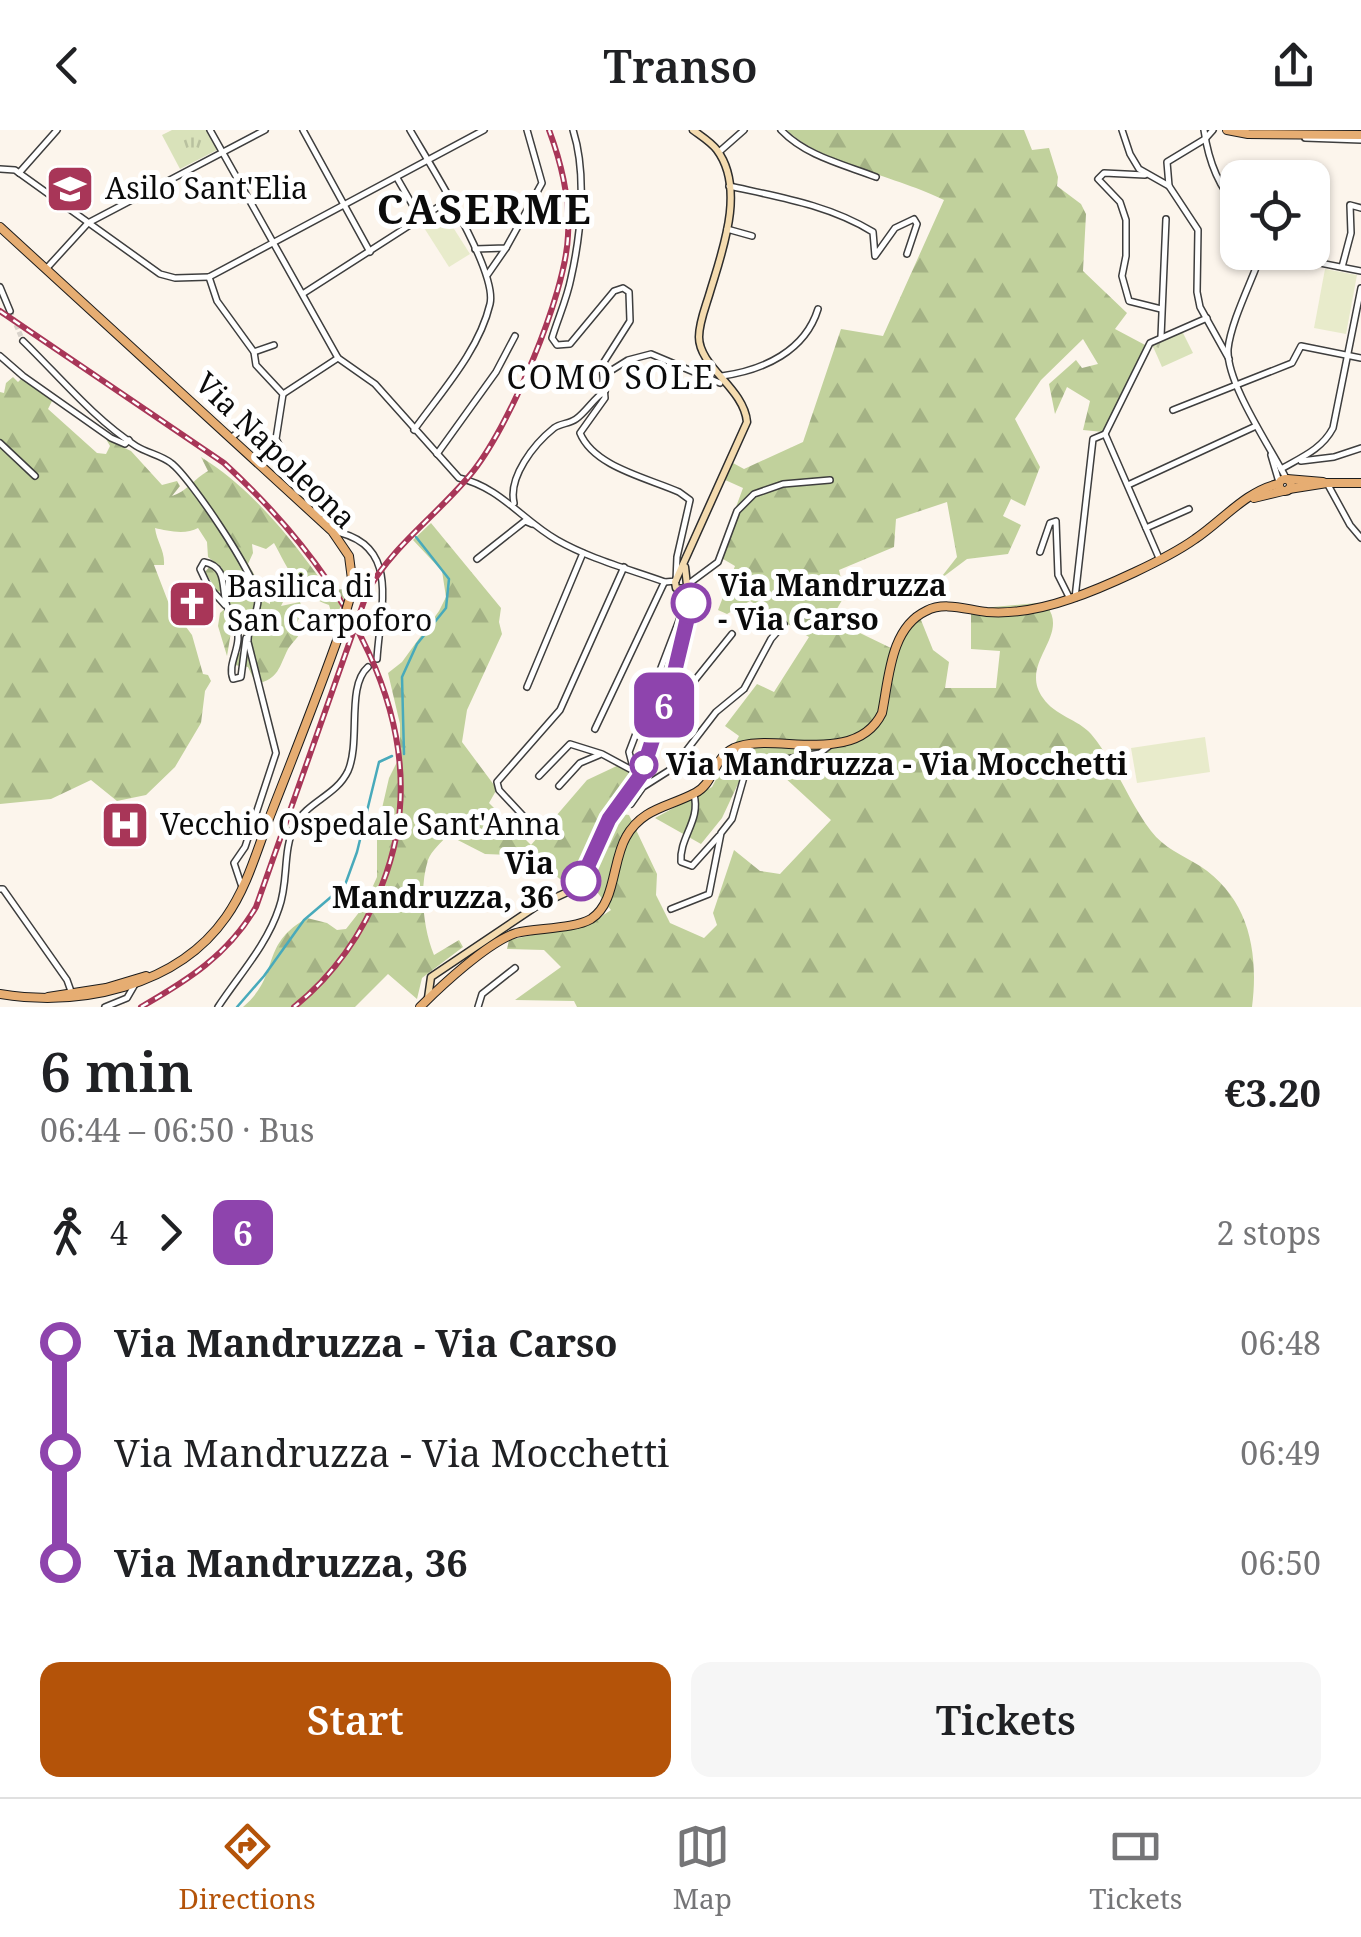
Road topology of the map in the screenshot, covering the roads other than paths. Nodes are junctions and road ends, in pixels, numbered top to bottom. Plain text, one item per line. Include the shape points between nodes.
1 (56, 130) edge
2 (210, 130) edge
3 (265, 130) edge
4 (303, 130) edge
5 (410, 130) edge
6 (484, 130) edge
7 (527, 130) edge
8 (572, 130) edge
9 (694, 130) edge
10 (744, 130) edge
11 (780, 130) edge
12 (1122, 130) edge
13 (1204, 130) edge
14 (1213, 130) edge
15 (1232, 131) edge
16 (1346, 132) edge
17 (1290, 134) junction
18 (1361, 138) edge
19 (1205, 139) junction
20 (719, 152) junction
21 (222, 154) junction
22 (427, 160) junction
23 (0, 169) edge
24 (19, 172) junction
25 (876, 176) dead end
26 (1148, 176) junction
27 (396, 177) junction
28 (1220, 184) edge
29 (729, 186) junction
30 (1169, 186) junction
31 (448, 200) junction
32 (345, 204) junction
33 (1361, 208) edge
34 (420, 218) junction
35 (1166, 218) dead end
36 (88, 224) junction
37 (0, 227) edge
38 (727, 228) junction
39 (752, 236) dead end
40 (273, 243) junction
41 (506, 248) junction
42 (475, 249) junction
43 (370, 252) junction
44 (907, 254) dead end
45 (1330, 265) edge
46 (1342, 267) junction
47 (46, 269) junction
48 (1256, 270) edge
49 (1361, 271) edge
50 (488, 274) junction
51 (210, 276) junction
52 (0, 286) edge
53 (317, 286) junction
54 (1361, 288) edge
55 (303, 294) junction
56 (818, 309) dead end
57 (1161, 309) junction
58 (312, 310) junction
59 (10, 311) dead end
60 (1207, 318) junction
61 (515, 336) dead end
62 (1161, 337) junction
63 (23, 341) tunnel mouth
64 (274, 345) dead end
65 (254, 352) junction
66 (0, 356) edge
67 (1350, 356) junction
68 (338, 358) junction
69 (1229, 358) junction
70 (1361, 358) edge
71 (604, 374) junction
72 (721, 379) junction
73 (1237, 382) junction
74 (606, 391) junction
75 (282, 394) junction
76 (1173, 410) dead end
77 (1256, 426) junction
78 (414, 430) junction
79 (1105, 434) junction
80 (232, 437) junction
81 (129, 440) junction
82 (0, 443) edge
83 (1361, 448) edge
84 (1270, 452) junction
85 (436, 454) junction
86 (1295, 461) junction
87 (1281, 469) junction
88 (35, 476) dead end
89 (830, 480) dead end
90 (1327, 483) junction
91 (1361, 483) edge
92 (1284, 484) junction
93 (1128, 485) junction
94 (515, 506) junction
95 (1189, 509) dead end
96 (538, 528) junction
97 (1146, 528) junction
98 (332, 531) junction
99 (1361, 538) edge
100 (1040, 552) dead end
101 (582, 553) junction
102 (1159, 558) junction
103 (477, 559) dead end
104 (624, 567) junction
105 (665, 582) junction
106 (682, 585) junction
107 (1072, 598) junction
108 (226, 605) junction
109 (784, 624) dead end
110 (732, 634) dead end
111 (247, 635) junction
112 (377, 659) dead end
113 (368, 667) dead end
114 (527, 686) dead end
115 (595, 729) dead end
116 (656, 729) junction
117 (831, 744) junction
118 (602, 754) junction
119 (638, 773) junction
120 (538, 776) dead end
121 (559, 786) dead end
122 (694, 794) junction
123 (624, 799) junction
124 (526, 818) dead end
125 (721, 834) junction
126 (242, 887) junction
127 (0, 889) edge
128 (671, 909) dead end
129 (514, 968) dead end
130 (165, 970) junction
131 (134, 986) junction
132 (0, 994) edge
133 (72, 994) junction
134 (15, 998) junction
135 (428, 998) junction
136 (60, 1001) junction
137 (106, 1007) edge
138 (218, 1007) edge
139 (420, 1007) edge
140 (478, 1007) edge

1 - 24 street
2 - 21 street
3 - 21 street
4 - 32 street
5 - 22 street
6 - 22 street
7 - 41 street via 542,183
8 - 71 street via 579,158 572,279 552,338 557,345 570,344 614,291 627,290 630,321 602,365
9 - 20 street
10 - 20 street
11 - 25 street via 812,154
12 - 26 street
13 - 19 street
14 - 19 street
15 - 17 main road
16 - 17 main road
16 - 18 main road
17 - 18 street
19 - 28 street
19 - 30 street via 1167,162
20 - 29 street
21 - 36 street
21 - 40 street
22 - 27 street
22 - 31 street
23 - 24 street
24 - 36 street
26 - 30 street
26 - 57 street via 1098,179 1120,202 1126,220 1122,276 1128,301
27 - 32 street
27 - 34 street
29 - 38 street
29 - 44 street via 838,214 873,232 875,256 895,228 914,219
30 - 60 street via 1198,230 1197,292
31 - 34 street
31 - 42 street
32 - 40 street
32 - 43 street
33 - 46 street via 1350,205
34 - 43 street
35 - 57 street
36 - 47 street
36 - 51 street via 164,276
37 - 47 main road, Via Napoleona
38 - 39 street
38 - 72 street via 699,337
40 - 51 street
40 - 55 street
41 - 42 street
41 - 50 street
42 - 50 street
43 - 53 street
45 - 46 street
46 - 49 street
47 - 80 main road, Via Napoleona
48 - 69 street
50 - 78 street via 490,304 478,336
51 - 65 street via 216,302
52 - 59 street
53 - 55 street
53 - 58 street
54 - 67 street
55 - 58 street
56 - 72 street via 791,353
57 - 62 street
58 - 68 street
60 - 62 street
60 - 69 street
61 - 85 street
62 - 79 street via 1150,342
63 - 81 street
64 - 65 street
65 - 75 street via 256,365
66 - 81 street via 111,438
67 - 70 street
67 - 73 street via 1301,346 1292,362
67 - 86 street via 1333,428
68 - 75 street
68 - 78 street via 375,384
69 - 73 street
71 - 72 street via 651,354
71 - 74 street
72 - 106 street via 738,396 747,422 684,565
73 - 76 street
73 - 77 street
74 - 94 street via 540,443 518,471
74 - 106 street via 581,438 605,460 690,500 677,557
75 - 80 street via 276,438 282,461 241,430
77 - 84 street
77 - 93 street
78 - 85 street
79 - 93 street
79 - 107 street via 1094,440
80 - 98 main road, Via Napoleona
81 - 111 street via 170,462 194,485 254,582 257,610
82 - 88 street
83 - 86 street
84 - 87 street
84 - 92 street
85 - 94 street via 459,478
86 - 87 street
87 - 92 street
89 - 106 street via 754,494 737,511 718,562
90 - 91 main road
90 - 92 main road
90 - 99 street
92 - 102 main road via 1250,498
93 - 97 street
94 - 96 street
95 - 97 street
96 - 101 street
96 - 103 street via 525,520
97 - 102 street
98 - 112 street via 370,548 384,576
98 - 126 main road, Via Napoleona, bridge via 349,556 354,588
100 - 107 street via 1056,521 1058,575
101 - 104 street
101 - 114 street
102 - 107 main road
104 - 105 street
104 - 124 street via 560,710 497,782
105 - 106 street
105 - 115 street
106 - 116 street via 691,611
106 - 119 street via 628,752
107 - 117 main road via 1010,612 927,610 897,645 878,720 858,737
108 - 108 street via 222,576 204,562 204,580
108 - 111 street via 238,628 233,679 240,678
109 - 123 street via 744,689 716,712 673,768 643,787 631,804
110 - 116 street
111 - 126 street via 276,752 246,847 234,863
113 - 138 street via 358,682 348,769 336,790 298,819 280,906
116 - 119 street
117 - 122 main road via 735,747
117 - 125 street via 820,753 758,764 744,776
118 - 119 street
118 - 120 street via 570,744
118 - 121 street via 580,764
119 - 123 street
122 - 125 street via 696,816 680,862 692,866
122 - 135 main road via 642,816 626,836 604,906 589,920 512,934
123 - 135 street via 576,888 535,907 430,978
125 - 128 street via 709,894
126 - 130 main road, Via Napoleona via 217,928
127 - 133 street
129 - 140 street via 482,994
130 - 131 main road, Via Napoleona
130 - 133 main road, Via Napoleona
131 - 136 main road, Via Napoleona
131 - 137 street
132 - 134 main road, Via Napoleona
133 - 134 main road, Via Napoleona
133 - 136 main road, Via Napoleona
134 - 136 main road, Via Napoleona
135 - 139 main road

